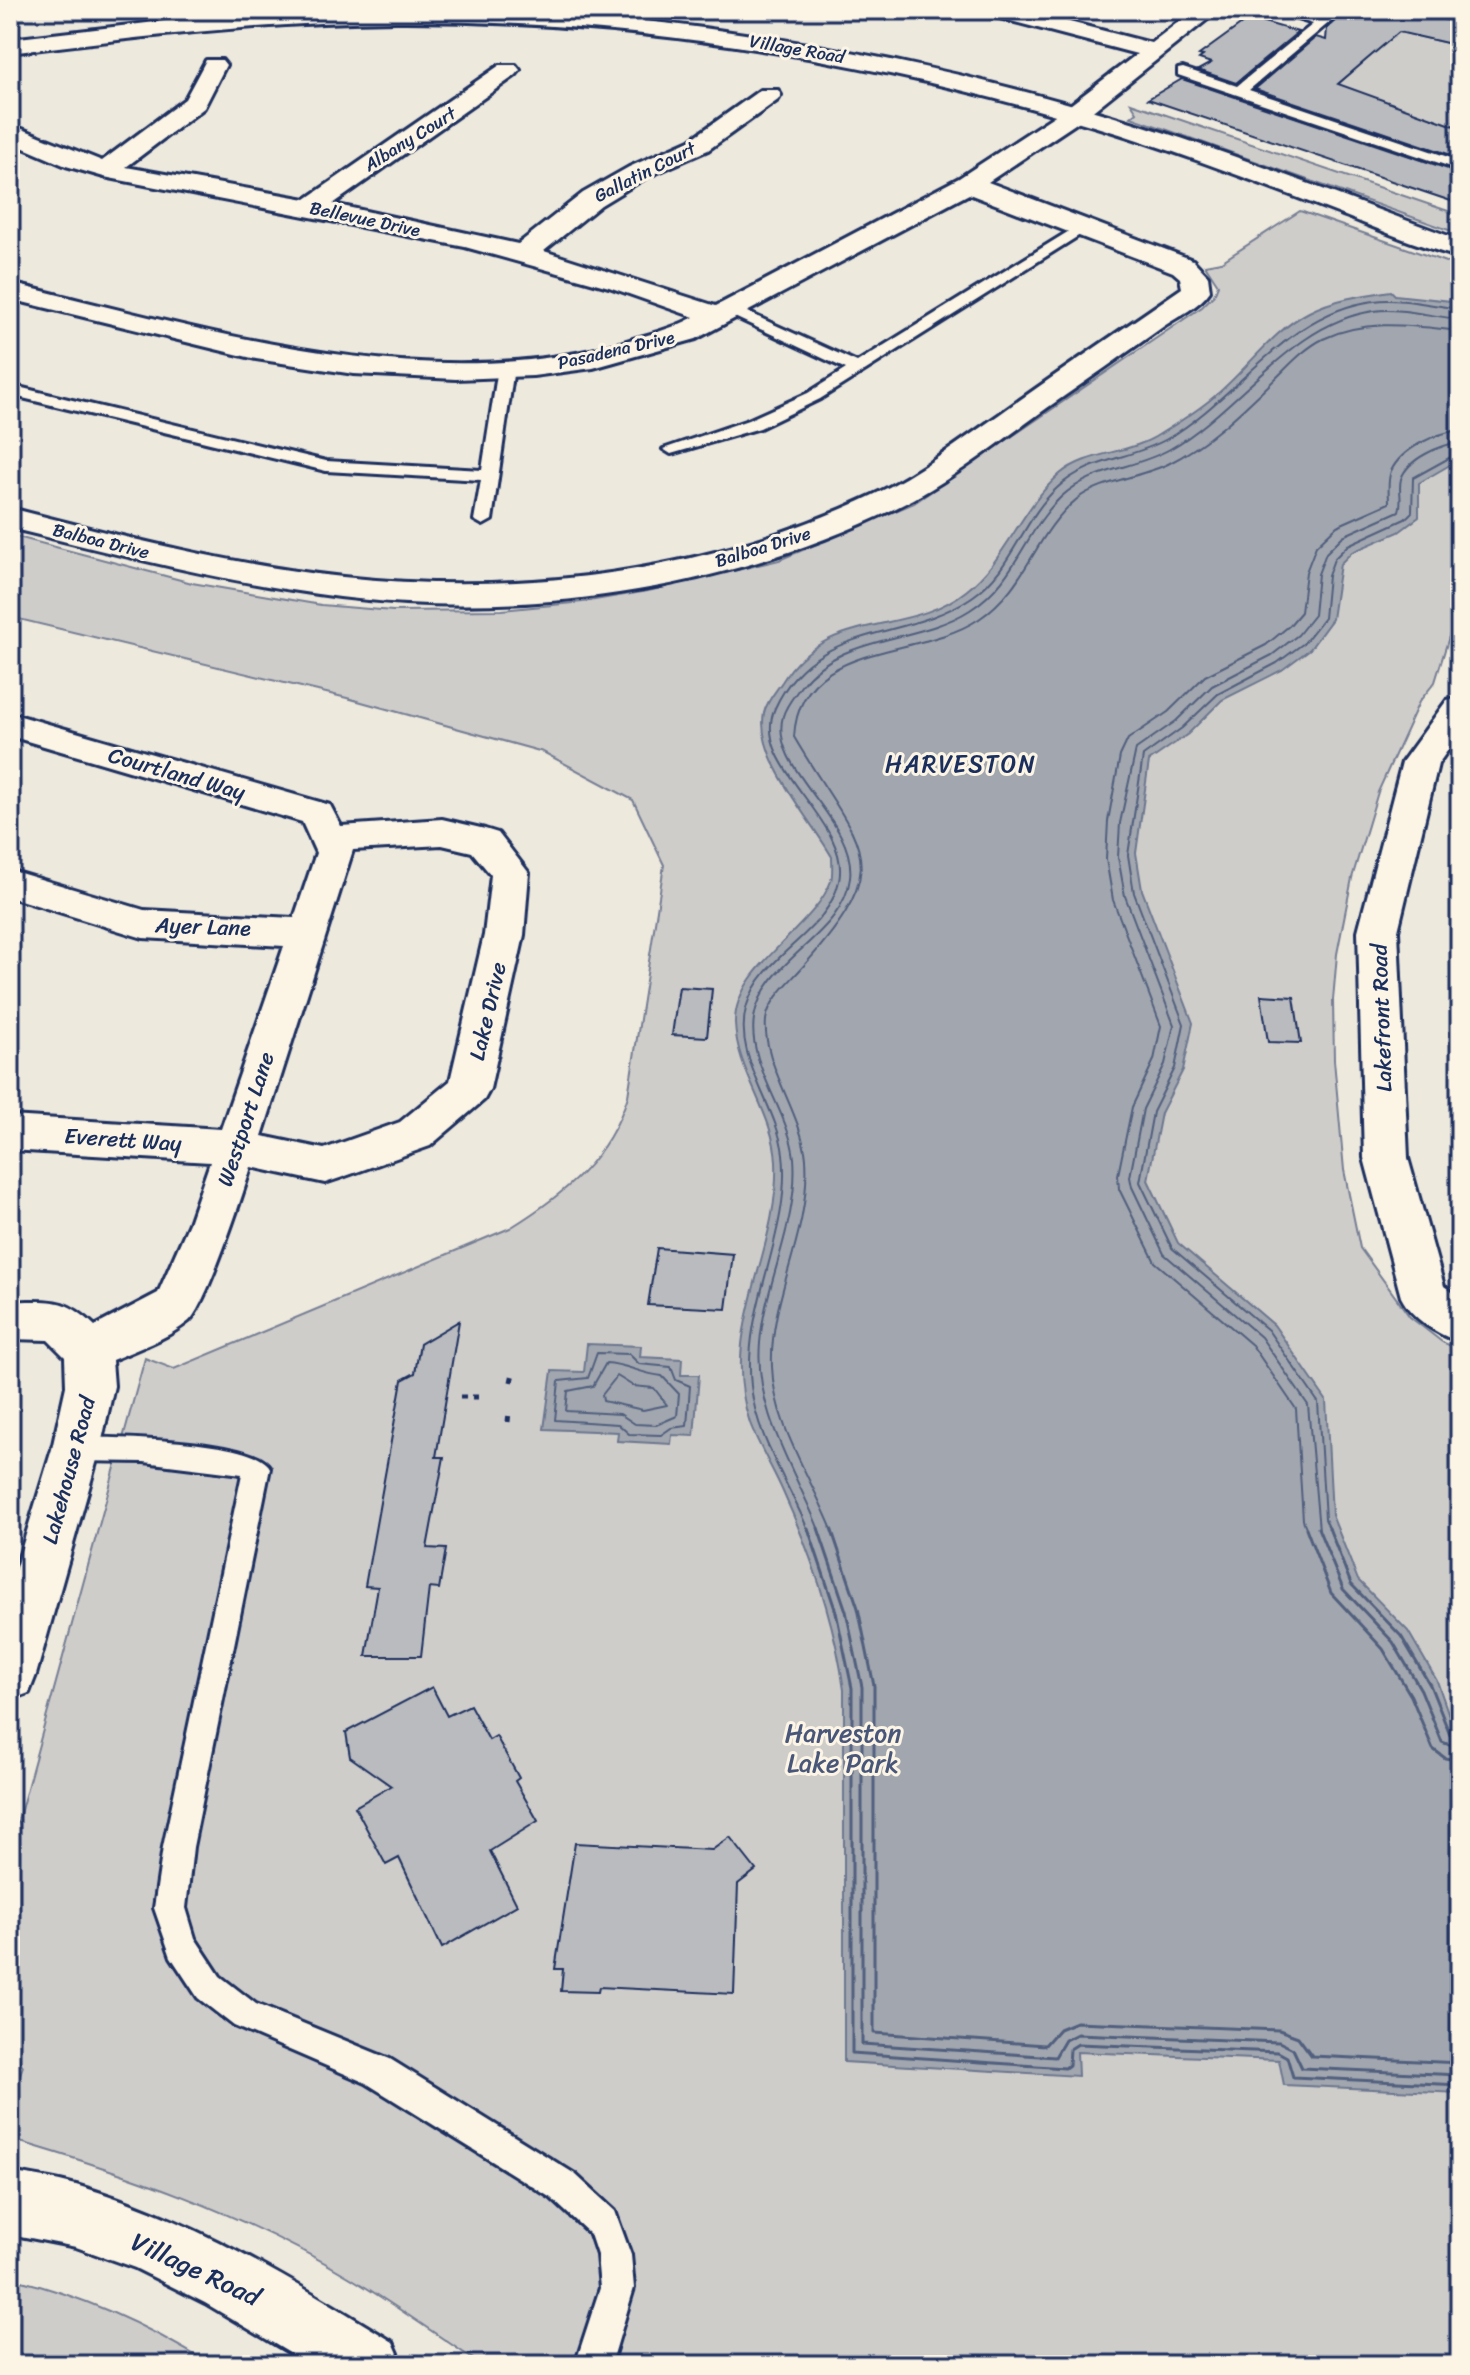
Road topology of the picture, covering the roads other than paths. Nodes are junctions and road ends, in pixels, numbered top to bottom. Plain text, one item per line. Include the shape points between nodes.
1 (996, 10) edge
2 (1208, 10) edge
3 (1273, 10) edge
4 (1338, 10) edge
5 (1434, 10) edge
6 (1460, 16) edge
7 (207, 17) edge
8 (1322, 23) junction
9 (10, 46) edge
10 (1154, 51) junction
11 (214, 65) dead end
12 (508, 70) dead end
13 (1183, 72) dead end
14 (1239, 91) junction
15 (769, 95) dead end
16 (1075, 113) junction
17 (10, 132) edge
18 (1460, 166) edge
19 (108, 168) junction
20 (968, 184) junction
21 (312, 207) junction
22 (1084, 228) junction
23 (1460, 249) edge
24 (524, 253) junction
25 (15, 298) edge
26 (725, 314) junction
27 (506, 368) junction
28 (859, 369) junction
29 (10, 390) edge
30 (671, 449) dead end
31 (489, 475) junction
32 (10, 518) edge
33 (483, 520) dead end
34 (1460, 708) edge
35 (10, 724) edge
36 (329, 839) junction
37 (10, 883) edge
38 (306, 933) junction
39 (10, 1133) edge
40 (235, 1147) junction
41 (10, 1320) edge
42 (1460, 1323) edge
43 (88, 1349) junction
44 (76, 1449) junction
45 (10, 1675) edge
46 (10, 2203) edge
47 (370, 2365) edge
48 (593, 2365) edge

1 - 10 street
2 - 10 street, Pasadena Drive
3 - 8 lane
4 - 8 lane
5 - 6 lane
7 - 9 street, Village Road
7 - 16 street, Village Road via 393,15 675,31 910,70
8 - 14 lane
10 - 16 street, Pasadena Drive
11 - 19 street via 195,103
12 - 21 street, Albany Court
13 - 14 lane
14 - 18 lane
15 - 24 street, Gallatin Court via 699,145 592,199
16 - 20 street, Pasadena Drive
16 - 23 street, Village Road
17 - 19 street, Bellevue Drive via 38,150
19 - 21 street, Bellevue Drive
20 - 22 street, Balboa Drive
20 - 26 street, Pasadena Drive
21 - 24 street, Bellevue Drive
22 - 28 lane
22 - 32 street, Balboa Drive via 1183,266 1194,276 1196,291 923,480 833,525 768,548 617,582 437,594 268,577
24 - 26 street, Bellevue Drive
25 - 27 street, Pasadena Drive via 354,365
26 - 27 street, Pasadena Drive via 686,333 593,359
26 - 28 lane
27 - 31 lane
28 - 30 lane via 780,414
29 - 31 lane via 326,466
31 - 33 lane
34 - 42 street, Lakefront Road via 1420,762 1378,931 1386,1158 1424,1297
35 - 36 street, Courtland Way via 317,814
36 - 38 street, Westport Lane via 335,853
36 - 40 street, Lake Drive via 442,832 485,842 510,873 504,935 469,1089 415,1134 325,1166
37 - 38 street, Ayer Lane via 143,924
38 - 40 street, Westport Lane
39 - 40 street, Everett Way
40 - 43 street, Westport Lane via 211,1223 175,1306
41 - 43 street via 59,1321
43 - 44 street, Lakehouse Road via 90,1386
44 - 45 street, Lakehouse Road
44 - 48 lane via 155,1451 257,1468 178,1847 170,1908 182,1946 209,1987 245,2015 378,2071 563,2186 603,2223 614,2255 617,2288
46 - 47 street, Village Road via 77,2217 176,2255 283,2311

